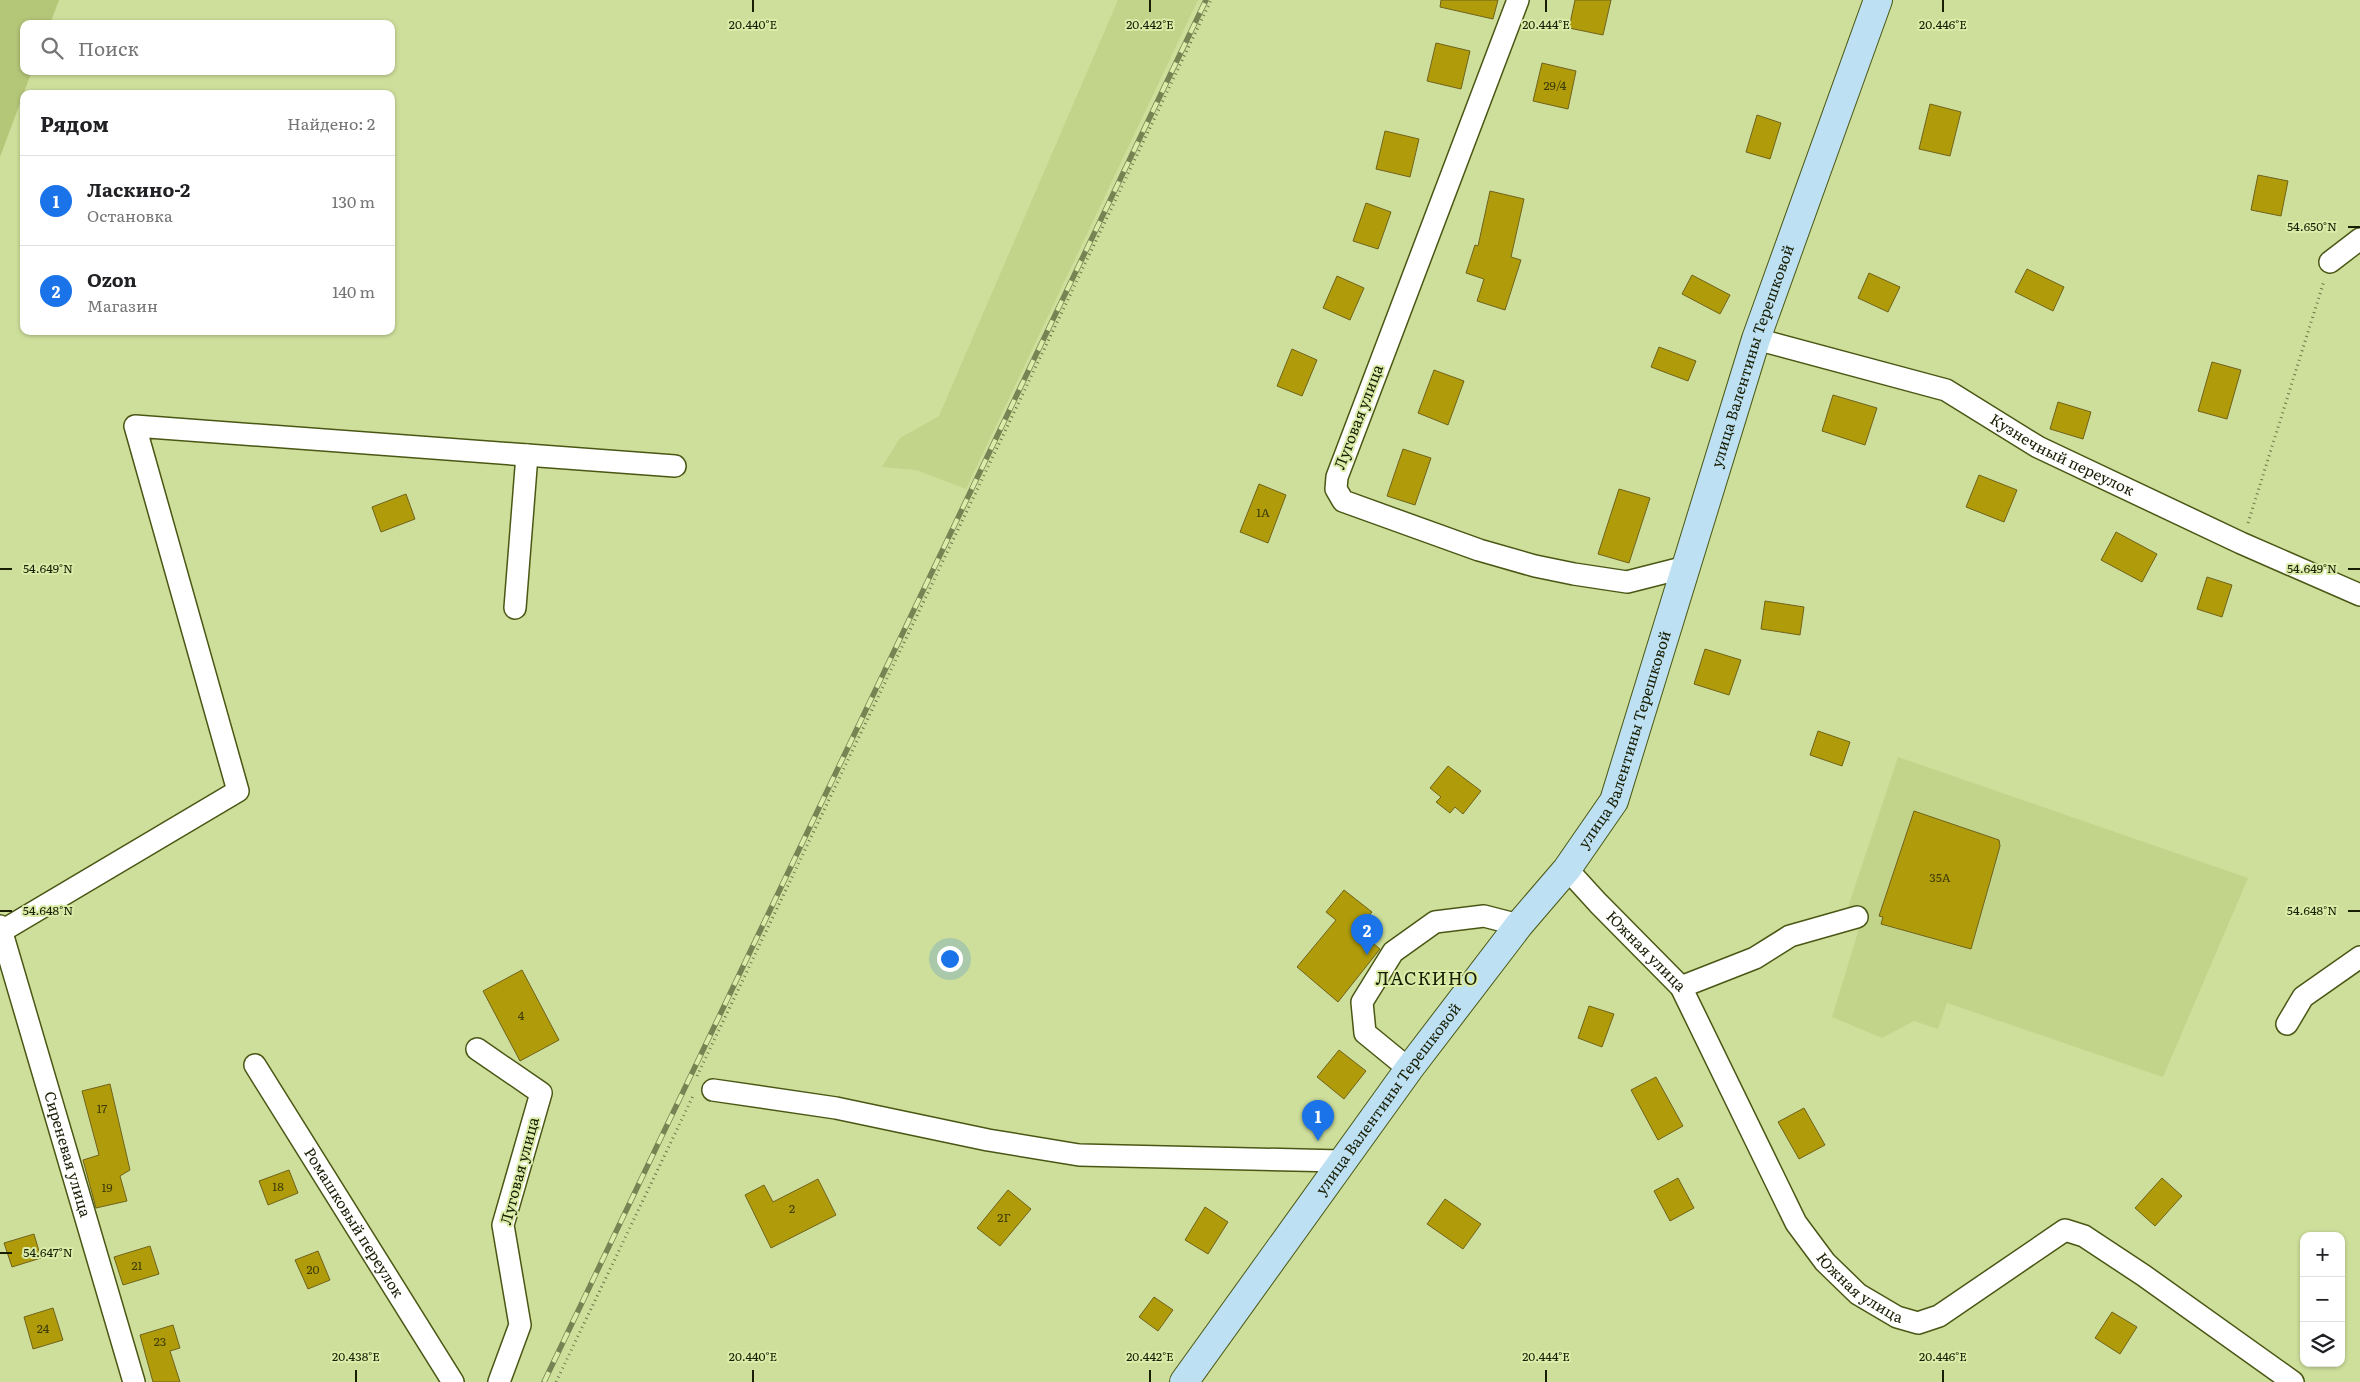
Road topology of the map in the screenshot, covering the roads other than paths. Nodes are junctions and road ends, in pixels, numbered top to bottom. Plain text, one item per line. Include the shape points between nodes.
1 (1518, 0) edge
2 (1878, 0) edge
3 (2360, 239) edge
4 (2330, 262) road end
5 (1756, 339) junction
6 (527, 455) junction
7 (675, 466) dead end
8 (1686, 567) junction
9 (2360, 595) edge
10 (515, 608) dead end
11 (1567, 869) junction
12 (1857, 917) dead end
13 (1519, 925) junction
14 (1, 928) edge
15 (2360, 957) edge
16 (1681, 987) junction
17 (2287, 1024) dead end
18 (477, 1049) dead end
19 (255, 1065) dead end
20 (1408, 1069) junction
21 (704, 1086) road end
22 (1341, 1160) junction
23 (134, 1382) edge
24 (453, 1382) edge
25 (500, 1382) edge
26 (1184, 1382) edge
27 (2293, 1382) edge

1 - 8 street, Луговая улица via 1336,476 1336,489 1343,501 1478,550 1535,566 1627,582
2 - 5 street, улица Валентины Терешковой
3 - 4 street
5 - 8 street, улица Валентины Терешковой
5 - 9 street, Кузнечный переулок via 1946,390 2038,448
6 - 7 street
6 - 10 street
6 - 14 street via 135,426 238,791
8 - 11 street, улица Валентины Терешковой via 1614,802
11 - 13 street, улица Валентины Терешковой
11 - 16 street, Южная улица
12 - 16 street via 1790,936 1755,958
13 - 20 street, улица Валентины Терешковой
13 - 20 street via 1484,916 1435,922 1394,952 1362,1002 1364,1033
14 - 23 street, Сиреневая улица
15 - 17 street via 2303,997
16 - 27 street, Южная улица via 1796,1224 1825,1262 1858,1294 1897,1317 1918,1323 1939,1316 2065,1230 2084,1236 2144,1275
18 - 25 street, Луговая улица via 541,1093 503,1225 520,1325
19 - 24 street, Ромашковый переулок
20 - 22 street, улица Валентины Терешковой
21 - 22 street via 1079,1155
22 - 26 street, улица Валентины Терешковой

